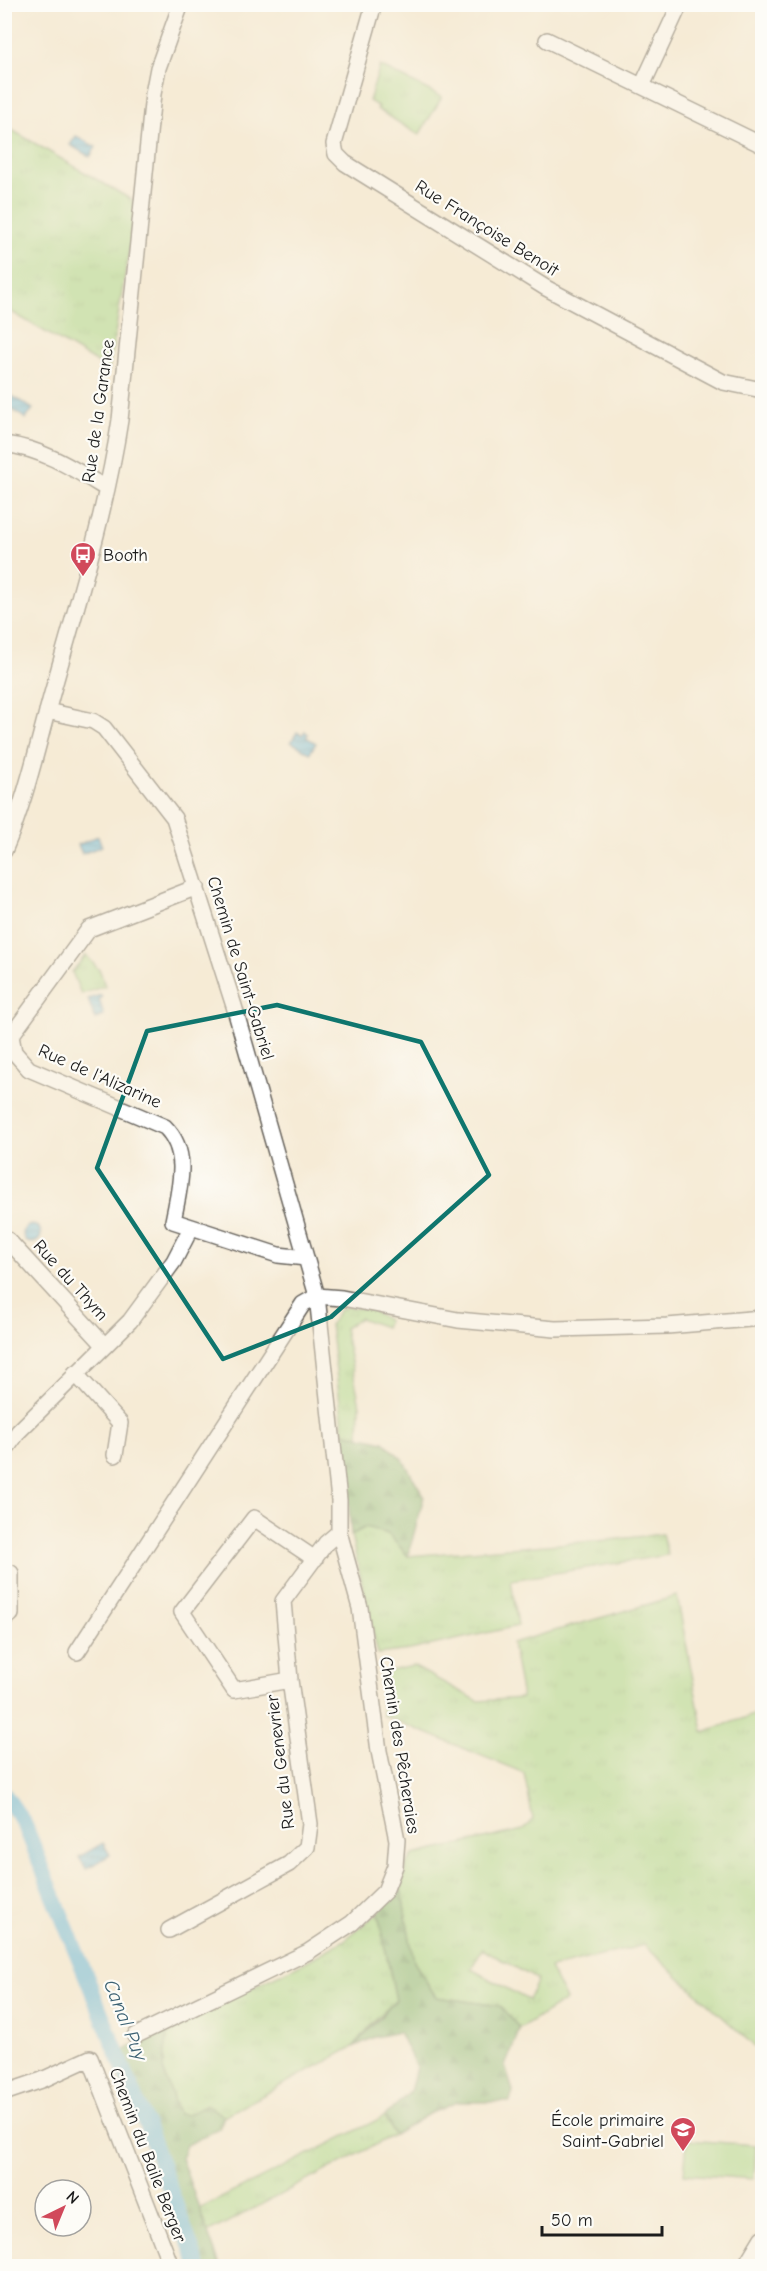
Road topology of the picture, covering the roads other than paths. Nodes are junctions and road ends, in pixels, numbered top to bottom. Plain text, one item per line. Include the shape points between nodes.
1 (181, 4) edge
2 (374, 4) edge
3 (680, 4) edge
4 (547, 40) dead end
5 (642, 86) junction
6 (762, 145) edge
7 (762, 390) edge
8 (4, 444) edge
9 (107, 489) junction
10 (47, 711) junction
11 (4, 851) edge
12 (197, 887) junction
13 (191, 1228) junction
14 (8, 1240) dead end
15 (306, 1258) junction
16 (317, 1296) junction
17 (762, 1318) edge
18 (105, 1346) junction
19 (75, 1373) junction
20 (6, 1449) dead end
21 (115, 1455) dead end
22 (339, 1532) junction
23 (315, 1559) junction
24 (11, 1574) dead end
25 (4, 1620) edge
26 (77, 1652) dead end
27 (290, 1680) junction
28 (169, 1929) dead end
29 (135, 2036) dead end
30 (4, 2093) edge
31 (762, 2238) edge
32 (171, 2266) edge
33 (745, 2266) edge

1 - 9 street, Rue de la Garance via 153,94 120,420
2 - 7 street, Rue Françoise Benoit via 334,144 336,154 345,163 546,288 723,382
3 - 5 street
4 - 5 street
5 - 6 street
8 - 9 street via 27,447 55,459
9 - 10 street, Rue de la Garance
10 - 11 street, Rue de la Garance
10 - 12 street, Chemin de Saint-Gabriel via 93,722 114,739 174,818
12 - 13 street, Rue de l'Alizarine via 89,929 11,1036 14,1052 29,1070 165,1127 172,1134 183,1168 173,1221
12 - 15 street, Chemin de Saint-Gabriel
13 - 15 street, Rue de l'Alizarine via 278,1256
13 - 18 street via 174,1261 136,1313
14 - 18 street, Rue du Thym
15 - 16 street, Chemin de Saint-Gabriel
16 - 17 street via 458,1320 555,1329
16 - 22 street, Chemin des Pêcheraies
16 - 26 street via 303,1304
18 - 19 street
19 - 20 street
19 - 21 street via 120,1423
22 - 23 street, Rue du Genevrier
22 - 29 street, Chemin des Pêcheraies via 360,1608 379,1751 397,1840 395,1866 385,1891 352,1923 308,1952
23 - 27 street, Rue du Genevrier via 283,1601
23 - 27 street via 254,1518 182,1612 234,1690
24 - 25 street via 11,1614
27 - 28 street, Rue du Genevrier via 310,1824 307,1847 289,1864
30 - 32 street, Chemin du Baile Berger via 90,2058
31 - 33 street

